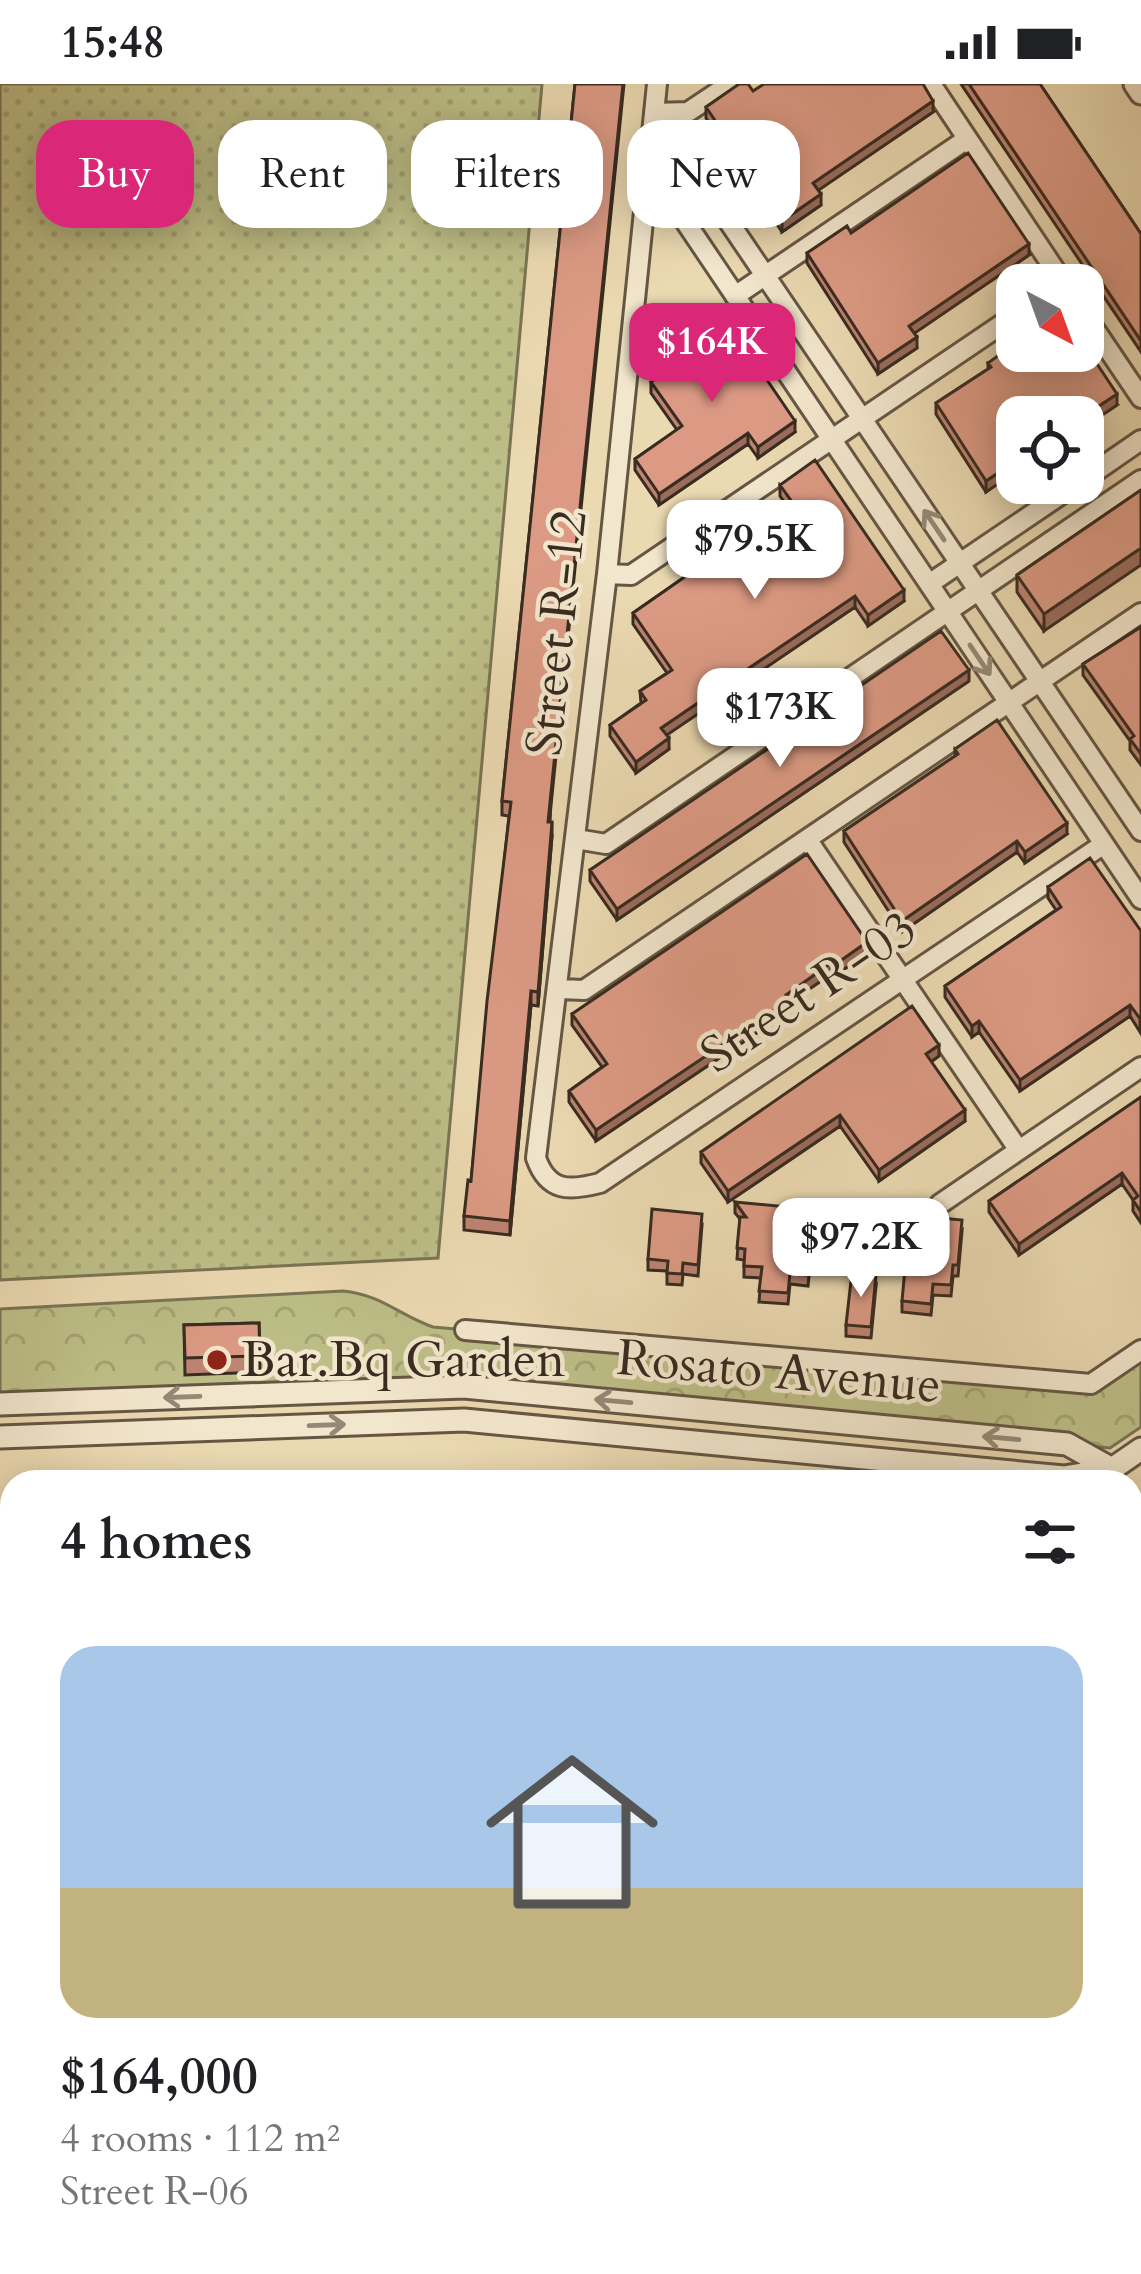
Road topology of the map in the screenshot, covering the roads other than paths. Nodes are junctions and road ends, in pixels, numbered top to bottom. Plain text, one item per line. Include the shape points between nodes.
1 (657, 84) edge
2 (730, 84) edge
3 (931, 84) edge
4 (1135, 84) edge
5 (1141, 94) edge
6 (654, 113) junction
7 (653, 120) edge
8 (967, 139) junction
9 (642, 228) edge
10 (690, 228) edge
11 (733, 228) edge
12 (1049, 264) edge
13 (765, 275) junction
14 (736, 296) junction
15 (996, 328) edge
16 (1104, 343) edge
17 (1141, 398) edge
18 (862, 418) junction
19 (832, 439) junction
20 (1141, 440) edge
21 (1104, 465) edge
22 (1141, 479) edge
23 (1047, 504) edge
24 (960, 563) junction
25 (607, 574) junction
26 (929, 584) junction
27 (979, 590) junction
28 (948, 611) junction
29 (1141, 614) edge
30 (1040, 682) junction
31 (1009, 703) junction
32 (1139, 825) edge
33 (576, 839) junction
34 (807, 839) junction
35 (1105, 844) junction
36 (1141, 899) edge
37 (903, 980) junction
38 (559, 989) junction
39 (1141, 1067) edge
40 (1018, 1149) junction
41 (553, 1186) joint
42 (940, 1204) dead end
43 (465, 1330) dead end
44 (1141, 1350) edge
45 (0, 1404) edge
46 (0, 1436) edge
47 (1141, 1449) edge
48 (990, 1470) edge
49 (1106, 1470) edge
50 (1119, 1470) edge

1 - 6 street, Street R-12
2 - 6 street via 688,112
3 - 8 street
4 - 5 street
6 - 7 street, Street R-12
8 - 12 street
8 - 13 street
9 - 25 street, Street R-12
10 - 14 street
11 - 13 street
13 - 14 street
13 - 18 street
14 - 19 street
15 - 18 street
16 - 17 street
18 - 19 street
24 -> 18 street
19 - 25 street via 631,575
19 - 26 street
20 - 21 street
22 - 27 street
23 - 24 street
24 - 26 street
24 - 27 street
25 - 33 street, Street R-12
26 - 28 street
27 - 28 street
27 - 30 street
28 -> 31 street
28 - 33 street via 605,844
29 - 30 street
30 - 31 street
30 - 32 street
31 - 34 street
31 - 35 street
33 - 38 street, Street R-12
34 - 37 street
34 - 38 street via 584,990
35 - 36 street
35 - 37 street, Street R-03
37 - 40 street
37 - 41 street, Street R-03 via 600,1183
38 - 41 street, Street R-12 via 536,1158
39 - 40 street
40 - 42 street
43 - 44 street via 1091,1384
49 -> 45 street, Rosato Avenue via 1067,1444 464,1387
46 -> 48 street, Rosato Avenue via 464,1420
47 - 50 street, Rosato Avenue

